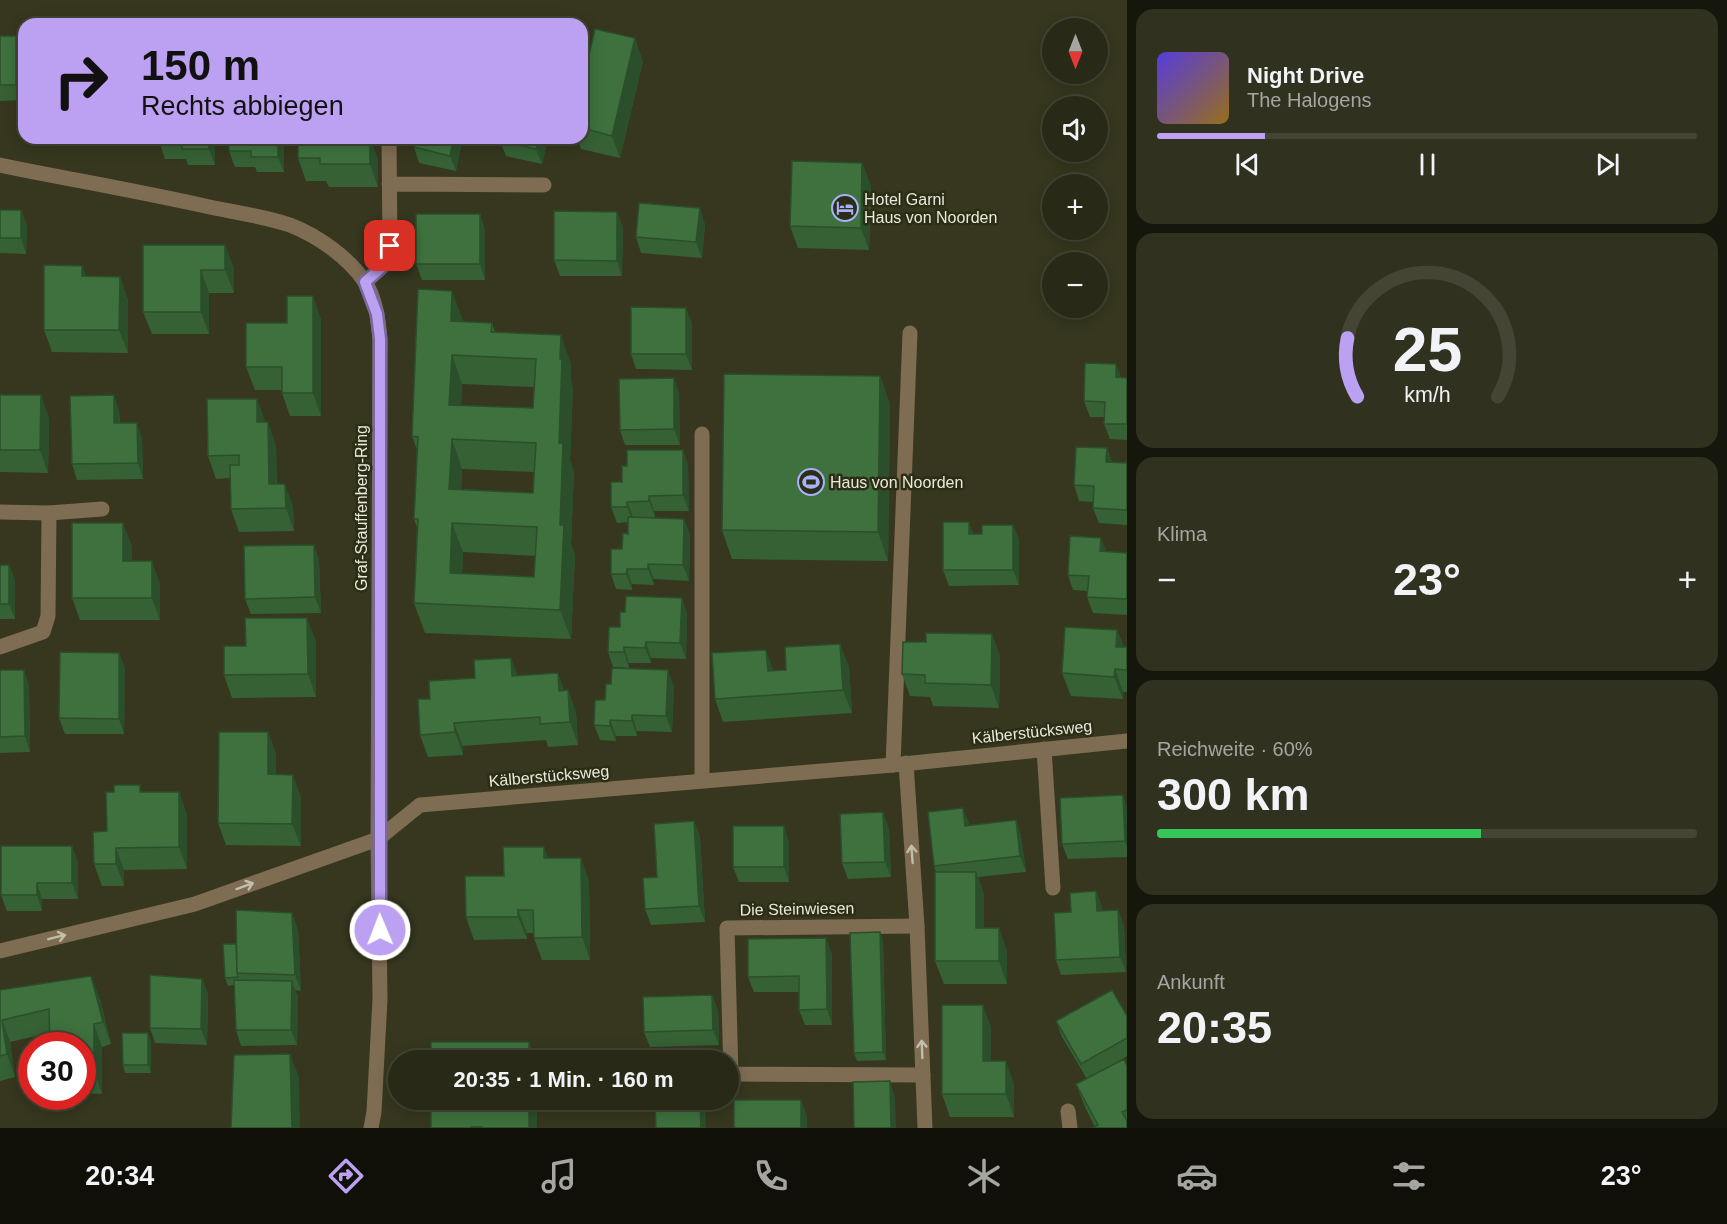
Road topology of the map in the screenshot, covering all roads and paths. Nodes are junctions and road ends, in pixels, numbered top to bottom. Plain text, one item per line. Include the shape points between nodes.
1 (388, 144) edge
2 (0, 165) edge
3 (389, 184) junction
4 (544, 185) dead end
5 (365, 282) junction
6 (910, 333) dead end
7 (702, 434) dead end
8 (102, 509) dead end
9 (0, 512) edge
10 (49, 513) junction
11 (0, 647) edge
12 (1127, 741) edge
13 (1044, 749) junction
14 (899, 764) junction
15 (702, 781) junction
16 (378, 838) junction
17 (1053, 888) dead end
18 (917, 926) junction
19 (0, 951) edge
20 (923, 1075) junction
21 (1068, 1112) dead end
22 (371, 1128) edge
23 (925, 1128) edge
24 (1070, 1128) edge

1 - 3 street
2 - 5 street, Graf-Stauffenberg-Ring via 289,225 317,238
3 - 4 street
3 - 5 street via 390,246 382,267
5 - 16 street, Graf-Stauffenberg-Ring via 377,314 380,339
6 - 14 street
7 - 15 street
8 - 10 street
9 - 10 street
10 - 11 street via 48,616 43,632
12 - 13 street, Kälberstücksweg
13 - 14 street, Kälberstücksweg
13 - 17 street
14 - 15 street, Kälberstücksweg
18 -> 14 street
15 - 16 street, Kälberstücksweg via 420,805
19 -> 16 street, Kälberstücksweg via 195,904
16 - 22 street, Graf-Stauffenberg-Ring via 380,999
20 -> 18 street
18 - 20 street, Die Steinwiesen via 727,928 731,1074
20 - 23 street
21 - 24 street

